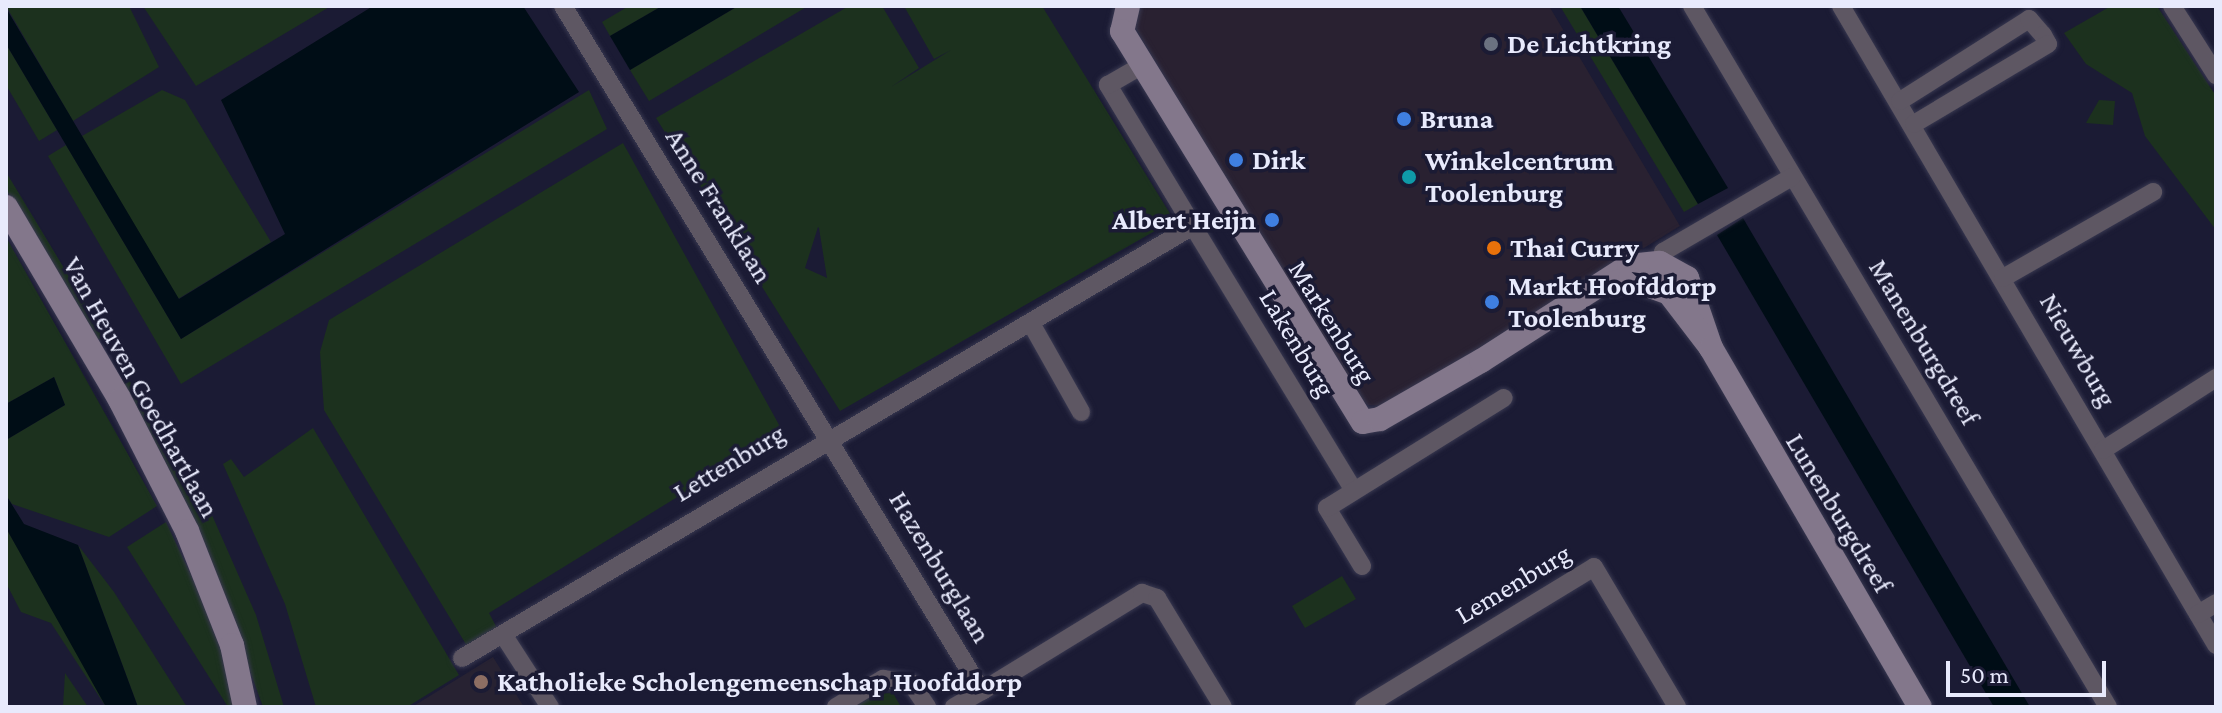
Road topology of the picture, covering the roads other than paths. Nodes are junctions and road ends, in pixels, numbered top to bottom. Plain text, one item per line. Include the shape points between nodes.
1 (563, 6) edge
2 (1128, 6) edge
3 (1692, 6) edge
4 (1841, 6) edge
5 (2172, 6) edge
6 (1142, 65) junction
7 (2216, 75) edge
8 (1900, 101) junction
9 (1914, 124) junction
10 (1792, 177) junction
11 (2153, 192) dead end
12 (6, 207) edge
13 (1193, 226) junction
14 (1659, 266) junction
15 (2003, 278) junction
16 (1032, 325) junction
17 (2216, 378) edge
18 (1504, 398) dead end
19 (1081, 412) dead end
20 (828, 435) junction
21 (2103, 450) junction
22 (1353, 489) junction
23 (1362, 566) dead end
24 (2216, 603) edge
25 (2198, 614) junction
26 (504, 636) junction
27 (2216, 645) edge
28 (462, 658) dead end
29 (982, 691) junction
30 (248, 702) edge
31 (550, 707) edge
32 (836, 707) edge
33 (927, 707) edge
34 (954, 707) edge
35 (1223, 707) edge
36 (1364, 707) edge
37 (1677, 707) edge
38 (1920, 707) edge
39 (2108, 707) edge

1 - 20 street, Anne Franklaan
2 - 6 street, Markenburg via 1122,31
3 - 10 street, Manenburgdreef
4 - 8 street, Nieuwburg
5 - 7 street
6 - 13 street via 1108,85
6 - 14 street, Markenburg via 1363,422 1380,419 1607,284
8 - 9 street, Nieuwburg
8 - 9 street via 2029,19 2043,35 2048,44
9 - 15 street, Nieuwburg
10 - 14 street, Markenburg
10 - 39 street, Manenburgdreef
11 - 15 street, Nieuwburg
12 - 30 street, Van Heuven Goedhartlaan via 120,400 187,531
13 - 16 street, Lettenburg
13 - 22 street, Lakenburg
14 - 38 street, Lunenburgdreef via 1687,278 1711,348
15 - 21 street, Nieuwburg
16 - 19 street
16 - 20 street, Lettenburg
17 - 21 street, Nieuwburg
18 - 22 street
20 - 26 street, Lettenburg
20 - 29 street, Hazenburglaan
21 - 25 street, Nieuwburg
22 - 23 street via 1327,508
24 - 25 street
25 - 27 street, Nieuwburg
26 - 28 street, Lettenburg
26 - 31 street
29 - 34 street
29 - 35 street, Hazenburglaan via 1142,593 1157,598
32 - 33 street via 883,679 911,683
36 - 37 street, Lemenburg via 1594,567

